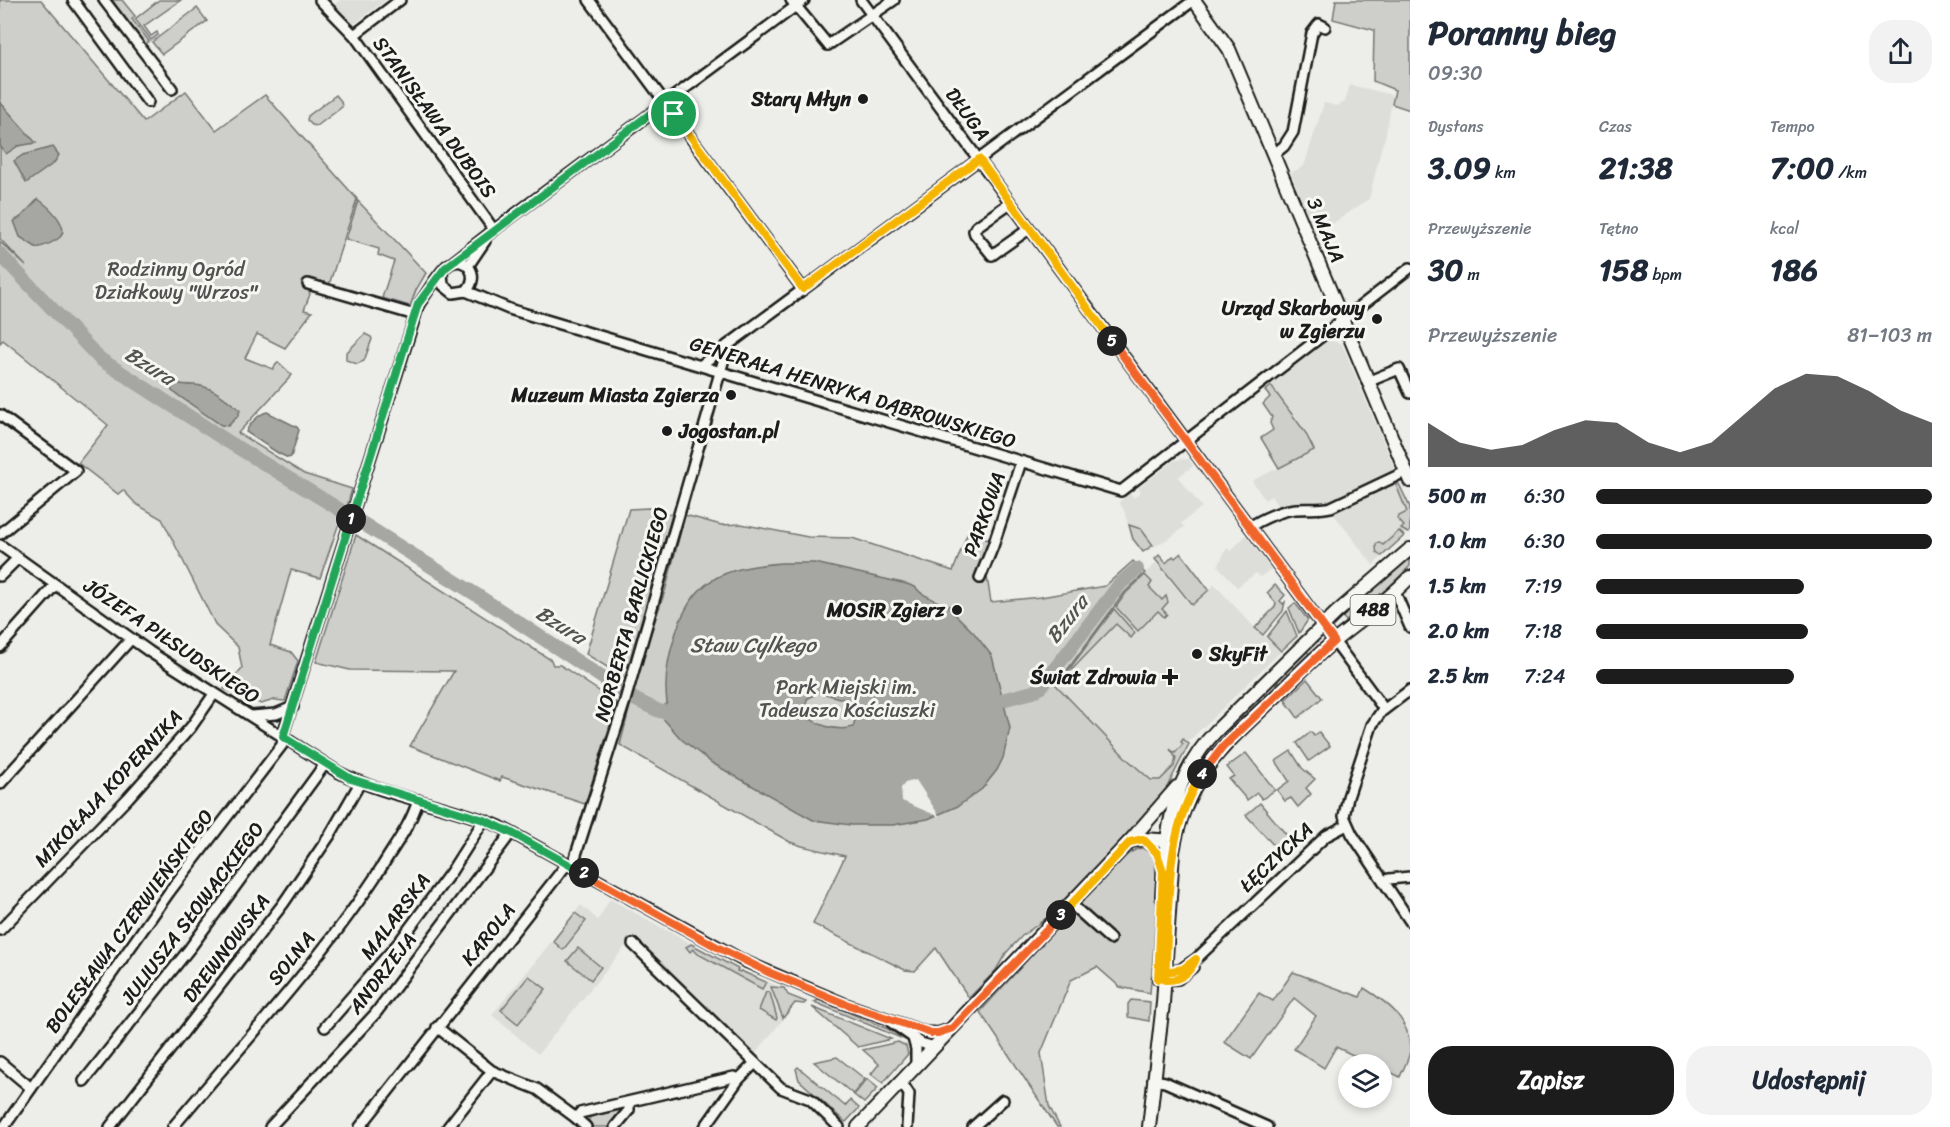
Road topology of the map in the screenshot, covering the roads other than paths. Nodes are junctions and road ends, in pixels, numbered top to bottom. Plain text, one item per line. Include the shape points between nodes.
1 (73, 0) edge
2 (104, 0) edge
3 (321, 0) edge
4 (400, 0) edge
5 (589, 0) edge
6 (861, 0) edge
7 (894, 0) edge
8 (1194, 0) edge
9 (797, 2) edge
10 (872, 15) junction
11 (1325, 27) dead end
12 (354, 35) junction
13 (172, 88) dead end
14 (148, 102) dead end
15 (666, 102) junction
16 (1273, 155) junction
17 (979, 159) junction
18 (1010, 202) junction
19 (1029, 229) junction
20 (494, 230) junction
21 (453, 262) junction
22 (468, 266) junction
23 (1410, 268) edge
24 (442, 272) junction
25 (308, 284) dead end
26 (443, 285) junction
27 (468, 288) junction
28 (803, 289) junction
29 (422, 300) junction
30 (415, 315) junction
31 (1342, 321) junction
32 (728, 345) junction
33 (701, 365) junction
34 (721, 371) junction
35 (1367, 382) junction
36 (1410, 393) edge
37 (0, 415) edge
38 (1187, 442) junction
39 (1021, 462) junction
40 (1408, 475) edge
41 (1250, 527) junction
42 (0, 534) edge
43 (0, 545) edge
44 (1410, 549) edge
45 (18, 558) junction
46 (0, 576) edge
47 (1410, 577) edge
48 (980, 578) dead end
49 (55, 585) junction
50 (1395, 592) junction
51 (1324, 626) junction
52 (1410, 627) edge
53 (131, 639) junction
54 (1334, 641) junction
55 (0, 647) edge
56 (1410, 690) edge
57 (214, 694) junction
58 (293, 706) junction
59 (1384, 709) junction
60 (250, 716) junction
61 (283, 737) junction
62 (325, 764) junction
63 (1183, 778) junction
64 (360, 783) junction
65 (0, 784) edge
66 (418, 800) junction
67 (484, 820) junction
68 (1347, 825) junction
69 (512, 833) junction
70 (1137, 840) junction
71 (1171, 841) junction
72 (570, 865) junction
73 (1163, 871) junction
74 (1410, 877) edge
75 (1384, 881) junction
76 (1071, 904) junction
77 (1410, 921) edge
78 (0, 930) edge
79 (1110, 939) dead end
80 (633, 944) dead end
81 (1163, 977) junction
82 (881, 1017) junction
83 (325, 1027) dead end
84 (437, 1027) junction
85 (953, 1028) junction
86 (924, 1032) junction
87 (913, 1038) junction
88 (935, 1047) junction
89 (0, 1062) edge
90 (755, 1063) junction
91 (916, 1066) junction
92 (492, 1071) junction
93 (739, 1079) junction
94 (1153, 1080) junction
95 (84, 1081) dead end
96 (901, 1082) junction
97 (32, 1088) junction
98 (1003, 1100) dead end
99 (628, 1103) junction
100 (576, 1118) junction
101 (4, 1127) edge
102 (110, 1127) edge
103 (173, 1127) edge
104 (270, 1127) edge
105 (360, 1127) edge
106 (448, 1127) edge
107 (586, 1127) edge
108 (615, 1127) edge
109 (705, 1127) edge
110 (839, 1127) edge
111 (858, 1127) edge
112 (908, 1127) edge
113 (973, 1127) edge
114 (1149, 1127) edge
115 (1267, 1127) edge

1 - 14 street
2 - 13 street
3 - 12 street, STANISŁAWA DUBOIS
4 - 12 street
5 - 15 street
6 - 10 street, DŁUGA
7 - 10 street
8 - 16 main road, 3 MAJA via 1229,49
8 - 17 street
9 - 10 street via 828,45
9 - 15 street
10 - 17 street, DŁUGA
11 - 16 street via 1319,24 1312,33 1293,132
12 - 20 street, STANISŁAWA DUBOIS
15 - 20 street
15 - 28 street
16 - 31 main road, 3 MAJA
17 - 18 street, DŁUGA
17 - 28 street
18 - 19 street, DŁUGA
18 - 19 street via 974,231 984,247 989,254 996,255
19 - 38 street, DŁUGA
20 - 21 street
20 - 22 street
21 - 22 street
21 - 24 street
22 - 27 street via 473,278
23 - 31 street
24 - 26 street
24 - 29 street, BOLESŁAWA CZERWIEŃSKIEGO
25 - 30 street
26 - 27 street via 453,293
26 - 29 street
27 - 33 street, GENERAŁA HENRYKA DĄBROWSKIEGO via 495,304
28 - 32 street
29 - 30 street, BOLESŁAWA CZERWIEŃSKIEGO
30 - 58 street, BOLESŁAWA CZERWIEŃSKIEGO
31 - 35 main road, 3 MAJA
31 - 38 street
32 - 33 street
32 - 34 street, NORBERTA BARLICKIEGO
33 - 34 street, GENERAŁA HENRYKA DĄBROWSKIEGO
34 - 39 street, GENERAŁA HENRYKA DĄBROWSKIEGO
34 - 72 street, NORBERTA BARLICKIEGO via 629,687
35 - 36 street via 1399,369
35 - 40 main road, 3 MAJA
37 - 42 street via 76,471
38 - 39 street, GENERAŁA HENRYKA DĄBROWSKIEGO via 1121,491
38 - 41 street, DŁUGA
39 - 48 street, PARKOWA
40 - 41 street via 1384,481 1331,507 1294,509
41 - 51 street, DŁUGA
43 - 45 street, JÓZEFA PIŁSUDSKIEGO
44 - 51 main road, 488
45 - 46 street
45 - 49 street, JÓZEFA PIŁSUDSKIEGO
47 - 50 main road, 488
49 - 53 street, JÓZEFA PIŁSUDSKIEGO
49 - 55 street
50 - 52 street
50 - 54 main road, 488
51 - 54 street, DŁUGA
51 - 63 main road, 488 via 1210,737
53 - 57 street, JÓZEFA PIŁSUDSKIEGO
53 - 65 street
54 - 59 street, DŁUGA
54 - 71 main road, 488 via 1211,760 1187,800
56 - 59 street
57 - 60 street, JÓZEFA PIŁSUDSKIEGO
57 - 78 street, MIKOŁAJA KOPERNIKA via 191,727 128,798
58 - 60 street via 276,714
58 - 61 street, BOLESŁAWA CZERWIEŃSKIEGO
59 - 68 street via 1370,730 1348,796 1344,810
60 - 61 street, JÓZEFA PIŁSUDSKIEGO
61 - 62 street, JÓZEFA PIŁSUDSKIEGO
61 - 97 street, BOLESŁAWA CZERWIEŃSKIEGO via 277,753 170,891
62 - 64 street, JÓZEFA PIŁSUDSKIEGO
62 - 95 street, JULIUSZA SŁOWACKIEGO via 190,948
63 - 70 main road via 1137,831
63 - 71 main road, 488
64 - 66 street, JÓZEFA PIŁSUDSKIEGO
64 - 102 street, DREWNOWSKA via 283,903
66 - 67 street, JÓZEFA PIŁSUDSKIEGO
66 - 103 street, SOLNA via 378,871 323,948
67 - 69 street, JÓZEFA PIŁSUDSKIEGO
67 - 83 street, MALARSKA via 400,941
68 - 75 street
68 - 81 street, ŁĘCZYCKA via 1326,836 1180,978
69 - 72 street, JÓZEFA PIŁSUDSKIEGO
69 - 104 street, ANDRZEJA via 375,1014
70 - 71 main road
70 - 73 main road via 1157,853
70 - 76 main road
71 - 73 main road, 488
71 - 81 main road, 488
72 - 82 street, JÓZEFA PIŁSUDSKIEGO via 744,961
72 - 84 street, KAROLA
73 - 81 main road, 488
74 - 75 street
75 - 77 street
76 - 79 street
76 - 85 main road
80 - 90 street
81 - 94 main road, 488
82 - 86 street, JÓZEFA PIŁSUDSKIEGO
82 - 87 street, JÓZEFA PIŁSUDSKIEGO
84 - 92 street
84 - 105 street, KAROLA
85 - 86 street
85 - 88 main road
86 - 88 street
87 - 88 street, JÓZEFA PIŁSUDSKIEGO
87 - 91 street
88 - 91 main road
89 - 97 street
90 - 93 street
90 - 110 street via 784,1090 810,1098
91 - 96 main road
92 - 100 street via 537,1089
92 - 106 street
93 - 99 street via 734,1077
93 - 109 street
94 - 114 main road, 488
94 - 115 street
96 - 111 main road
96 - 112 street via 909,1094
97 - 101 street, BOLESŁAWA CZERWIEŃSKIEGO
98 - 113 street
99 - 100 street via 580,1113
99 - 108 street via 629,1110
100 - 107 street

